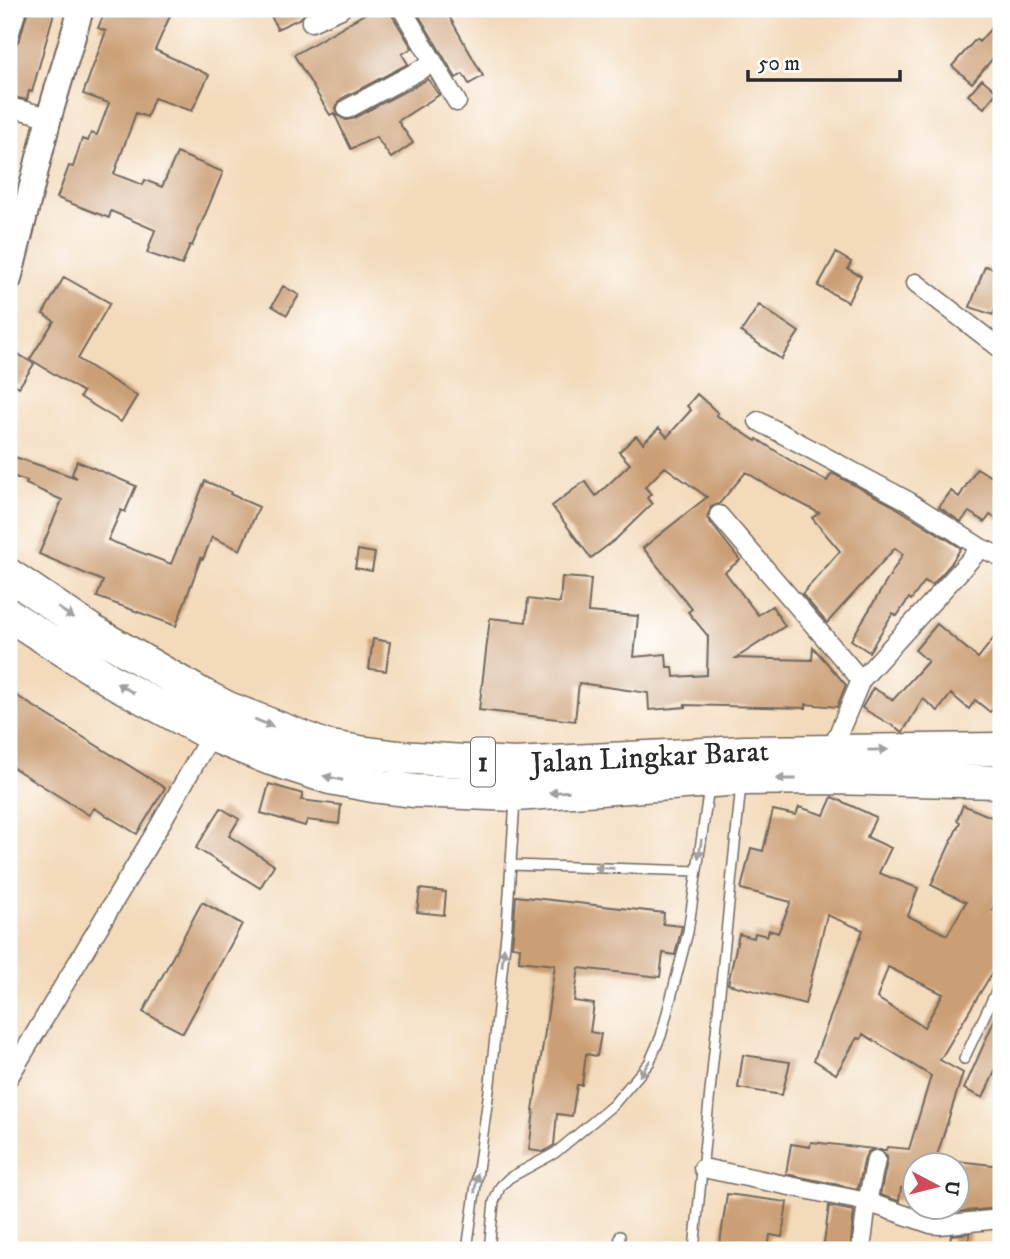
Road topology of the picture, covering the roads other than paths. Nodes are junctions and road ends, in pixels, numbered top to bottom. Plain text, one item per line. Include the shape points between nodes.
1 (16, 9) edge
2 (81, 9) edge
3 (341, 9) edge
4 (402, 9) edge
5 (311, 22) dead end
6 (9, 35) edge
7 (433, 63) junction
8 (457, 102) dead end
9 (9, 107) edge
10 (347, 108) dead end
11 (49, 117) junction
12 (9, 279) edge
13 (916, 283) dead end
14 (1001, 349) edge
15 (758, 421) dead end
16 (719, 515) dead end
17 (981, 548) junction
18 (1001, 556) edge
19 (9, 575) edge
20 (9, 615) edge
21 (861, 680) junction
22 (211, 735) junction
23 (1001, 749) edge
24 (831, 751) junction
25 (727, 766) junction
26 (515, 779) junction
27 (1001, 782) edge
28 (511, 865) junction
29 (697, 871) junction
30 (1001, 981) edge
31 (964, 1059) dead end
32 (9, 1077) edge
33 (876, 1160) dead end
34 (703, 1168) junction
35 (867, 1202) junction
36 (1001, 1219) edge
37 (620, 1236) dead end
38 (467, 1250) edge
39 (489, 1250) edge
40 (619, 1250) edge
41 (694, 1250) edge
42 (861, 1250) edge

1 - 6 street
2 - 11 street
3 - 5 street
4 - 7 street
7 - 8 street
7 - 10 street
9 - 11 street
11 - 12 street
13 - 14 street
15 - 17 street via 908,501
16 - 21 street
17 - 18 street
17 - 21 street
19 -> 26 highway, Jalan Lingkar Barat / 1 via 95,633 199,693 289,733 325,746
22 -> 20 highway, Jalan Lingkar Barat / 1 via 112,681
21 - 24 street
26 -> 22 highway, Jalan Lingkar Barat / 1 via 415,791 373,786 330,778
22 - 32 street
24 -> 23 highway, Jalan Lingkar Barat / 1
24 - 25 highway, Jalan Lingkar Barat / 1
25 - 26 highway, Jalan Lingkar Barat / 1
27 -> 25 highway, Jalan Lingkar Barat / 1 via 829,778
25 -> 29 lane
25 - 34 lane
26 - 28 lane
29 -> 28 lane
38 -> 28 lane via 490,1083
29 -> 39 lane via 688,932 661,1037 649,1063 613,1105 555,1153 500,1187
30 - 31 lane
33 - 35 street
34 - 35 street
34 - 41 lane
35 - 36 street via 939,1225
35 - 42 street
37 - 40 lane

